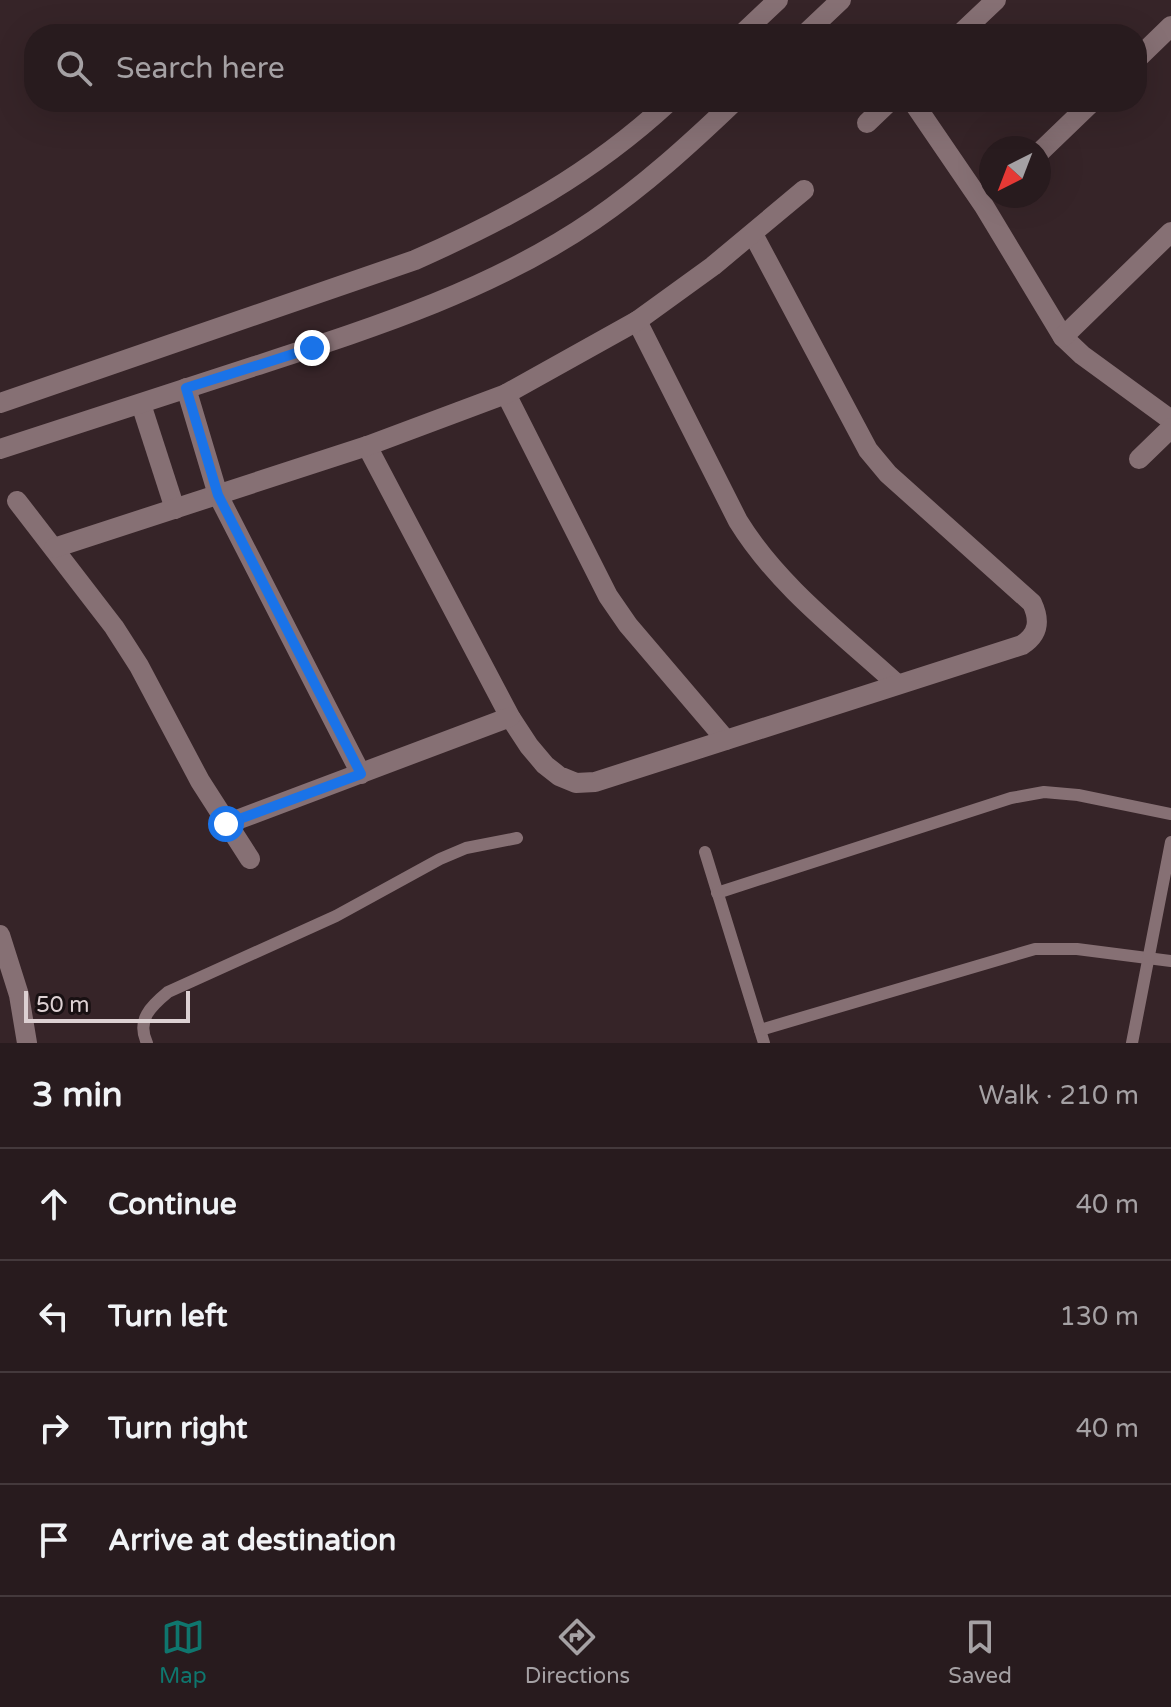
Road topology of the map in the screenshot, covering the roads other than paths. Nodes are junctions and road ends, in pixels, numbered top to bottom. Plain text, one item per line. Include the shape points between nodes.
1 (778, 0) edge
2 (841, 0) edge
3 (996, 0) edge
4 (753, 24) edge
5 (816, 24) edge
6 (971, 24) edge
7 (1171, 26) edge
8 (1147, 49) edge
9 (656, 112) edge
10 (723, 112) edge
11 (879, 112) edge
12 (921, 112) edge
13 (1082, 112) edge
14 (867, 123) dead end
15 (1051, 141) edge
16 (979, 188) edge
17 (804, 190) dead end
18 (993, 208) edge
19 (1171, 232) edge
20 (753, 234) junction
21 (637, 321) junction
22 (1063, 337) junction
23 (186, 388) junction
24 (506, 394) junction
25 (0, 403) edge
26 (141, 404) junction
27 (1171, 420) edge
28 (1171, 428) edge
29 (367, 446) junction
30 (0, 449) edge
31 (1139, 459) dead end
32 (218, 495) junction
33 (17, 501) dead end
34 (175, 509) junction
35 (54, 548) junction
36 (897, 684) junction
37 (510, 717) junction
38 (726, 740) junction
39 (361, 774) junction
40 (1171, 814) edge
41 (226, 824) junction
42 (517, 838) dead end
43 (1171, 842) edge
44 (705, 852) dead end
45 (250, 859) dead end
46 (717, 893) junction
47 (0, 935) edge
48 (1149, 957) junction
49 (1171, 961) edge
50 (762, 1036) edge
51 (27, 1043) edge
52 (147, 1043) edge
53 (1132, 1043) edge

1 - 4 street
2 - 5 street
3 - 6 street
7 - 8 street
9 - 25 street via 573,178 511,216 415,260
10 - 23 street via 595,220 525,262 370,329
11 - 14 street
12 - 16 street
13 - 15 street
17 - 20 street
18 - 22 street
19 - 22 street
20 - 21 street
20 - 36 street via 868,450 1032,603 1037,614 1032,638 1022,645
21 - 24 street
21 - 36 street via 756,550
22 - 27 street
23 - 26 street
23 - 32 street
24 - 29 street
24 - 38 street via 608,596
26 - 30 street
26 - 34 street
28 - 31 street
29 - 32 street
29 - 37 street
32 - 34 street
32 - 39 street
33 - 35 street
34 - 35 street
35 - 41 street via 139,666
36 - 38 street
37 - 38 street via 545,765 576,783 595,782
37 - 39 street
39 - 41 street
40 - 46 lane via 1044,792 1011,798
41 - 45 street
42 - 52 lane via 440,859 336,916 168,992 144,1018 141,1032
43 - 48 lane
44 - 46 lane
46 - 50 lane
47 - 51 street
48 - 49 lane
48 - 50 lane via 1035,949
48 - 53 lane

